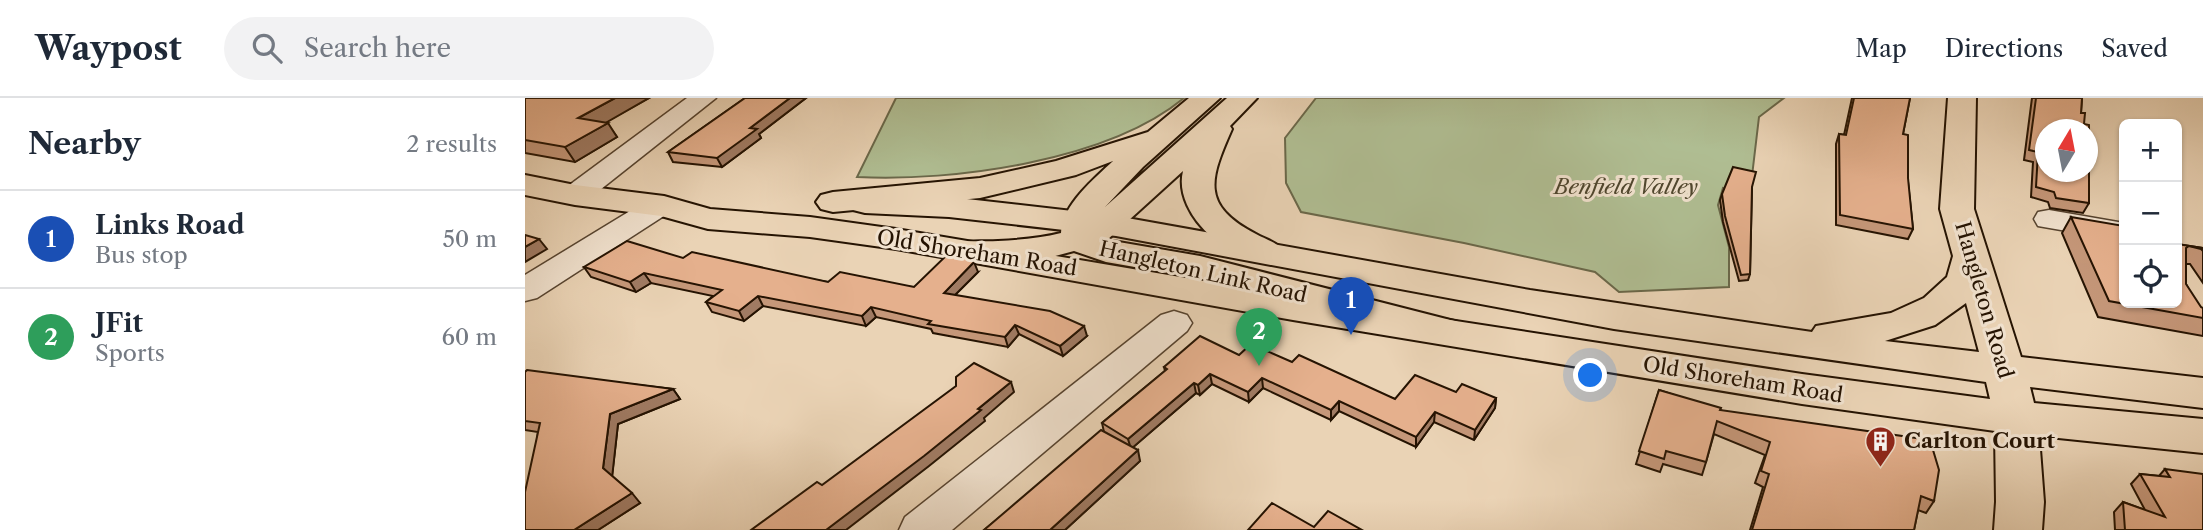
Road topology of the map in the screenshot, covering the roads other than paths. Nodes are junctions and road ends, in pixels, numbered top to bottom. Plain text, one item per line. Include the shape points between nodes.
1 (703, 98) edge
2 (1962, 98) edge
3 (1223, 106) edge
4 (1169, 131) junction
5 (525, 185) edge
6 (575, 195) junction
7 (833, 202) junction
8 (662, 206) junction
9 (2049, 219) dead end
10 (1089, 229) junction
11 (2119, 231) edge
12 (970, 251) junction
13 (1266, 252) junction
14 (1971, 255) junction
15 (525, 290) edge
16 (1174, 323) dead end
17 (1448, 332) junction
18 (1729, 333) junction
19 (2004, 368) junction
20 (2203, 393) edge
21 (2016, 418) junction
22 (2203, 436) edge
23 (921, 530) edge
24 (2018, 530) edge

1 - 6 street
2 - 14 main road, Hangleton Road via 1957,209
3 - 4 main road, Hangleton Link Road
3 - 10 main road, Hangleton Link Road
3 - 13 main road via 1197,180 1200,200 1220,225
4 - 7 main road via 1065,169 980,188
4 - 10 main road, Hangleton Link Road via 1089,204
5 - 6 main road, Old Shoreham Road
6 - 8 main road, Old Shoreham Road
7 - 8 main road, Old Shoreham Road via 729,198
7 - 10 main road, Old Shoreham Road via 953,206
8 - 12 main road, Old Shoreham Road via 708,219 810,227
8 - 15 street
9 - 11 street
10 - 12 main road, Hangleton Link Road via 1020,251
10 - 13 main road, Old Shoreham Road
10 - 17 main road, Hangleton Link Road via 1095,248 1200,267
12 - 17 main road, Old Shoreham Road
13 - 18 main road, Old Shoreham Road via 1528,302
14 - 18 main road via 1965,279 1953,296 1897,324 1837,334
14 - 19 main road, Hangleton Road
16 - 23 street
17 - 21 main road, Old Shoreham Road via 1801,389
18 - 19 main road, Old Shoreham Road
19 - 20 main road, Old Shoreham Road
19 - 21 main road, Hangleton Road
21 - 22 main road, Old Shoreham Road
21 - 24 main road, Hangleton Road

